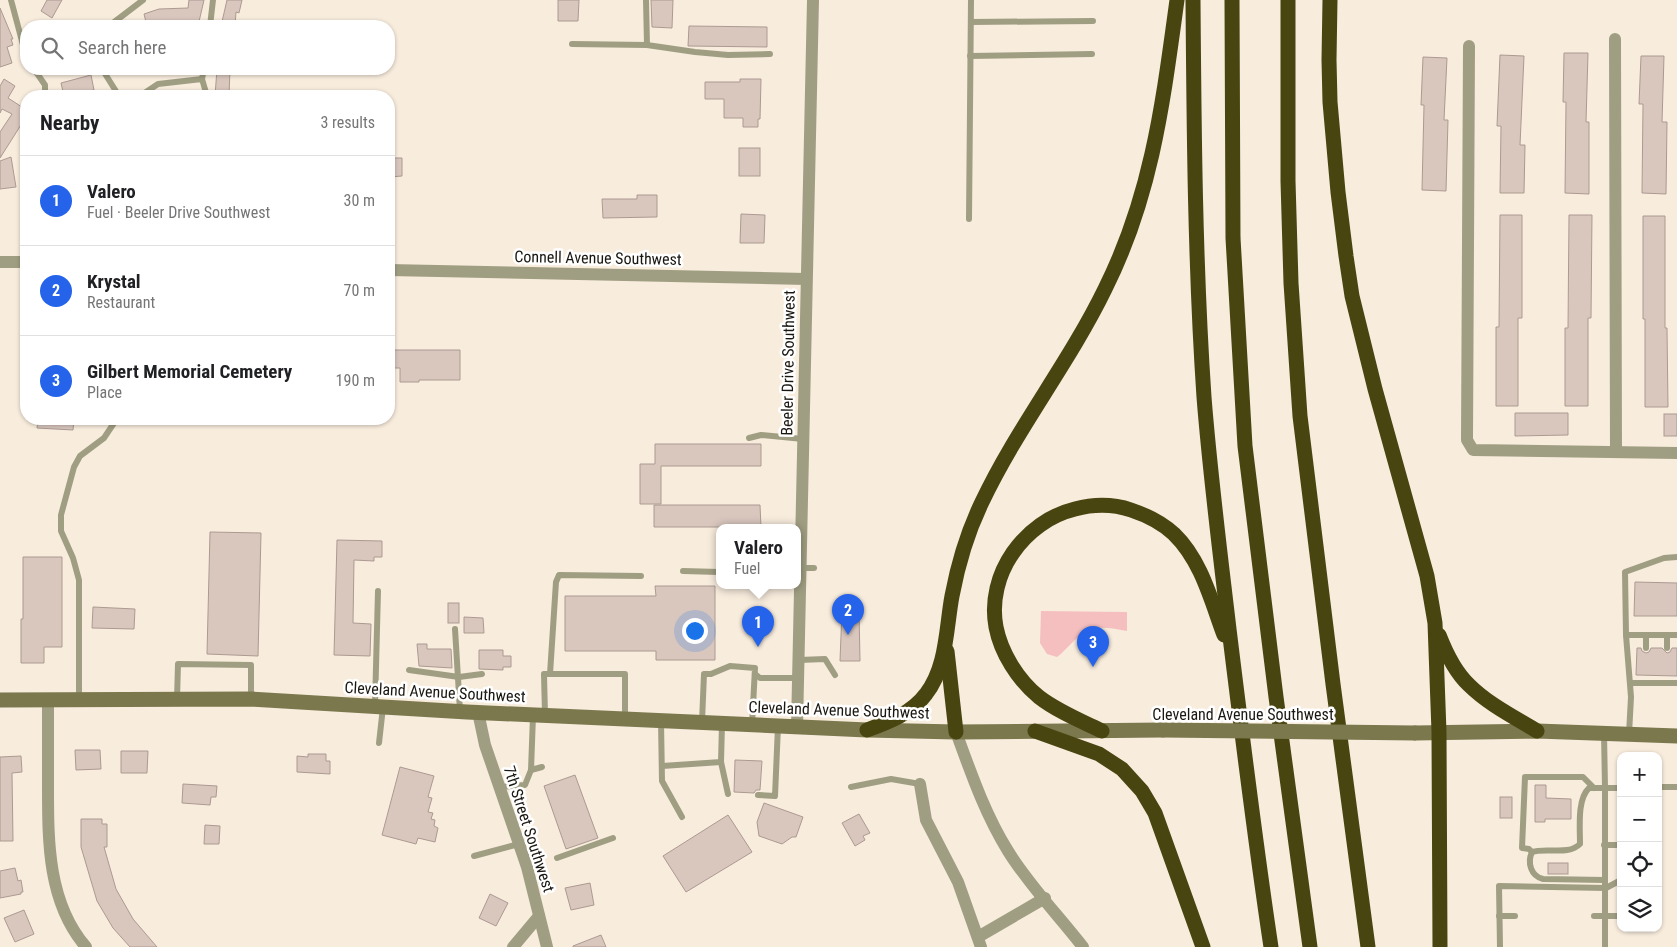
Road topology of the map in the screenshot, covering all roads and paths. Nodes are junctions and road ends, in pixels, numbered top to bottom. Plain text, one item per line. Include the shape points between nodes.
1 (11, 0) edge
2 (143, 0) edge
3 (213, 0) edge
4 (646, 0) edge
5 (813, 0) edge
6 (972, 0) edge
7 (1177, 0) edge
8 (1194, 0) edge
9 (1232, 0) edge
10 (1330, 0) edge
11 (1288, 1) edge
12 (117, 20) edge
13 (211, 20) edge
14 (1093, 21) dead end
15 (971, 22) junction
16 (20, 34) edge
17 (1614, 39) dead end
18 (572, 44) dead end
19 (647, 45) junction
20 (1469, 46) dead end
21 (770, 54) dead end
22 (1092, 54) dead end
23 (970, 56) junction
24 (38, 75) edge
25 (106, 75) edge
26 (203, 75) edge
27 (202, 79) junction
28 (45, 90) edge
29 (116, 90) edge
30 (149, 90) edge
31 (205, 90) edge
32 (970, 219) dead end
33 (0, 262) edge
34 (20, 262) edge
35 (395, 270) edge
36 (806, 279) junction
37 (113, 425) edge
38 (749, 438) dead end
39 (803, 439) junction
40 (1616, 452) junction
41 (1677, 453) edge
42 (799, 524) edge
43 (1677, 556) edge
44 (814, 568) dead end
45 (801, 570) edge
46 (683, 571) dead end
47 (716, 572) edge
48 (641, 576) dead end
49 (799, 589) edge
50 (378, 591) dead end
51 (1434, 622) junction
52 (455, 629) dead end
53 (947, 634) junction
54 (1626, 635) junction
55 (1646, 635) junction
56 (1667, 635) junction
57 (1677, 635) edge
58 (1646, 648) dead end
59 (1667, 648) dead end
60 (799, 660) junction
61 (1233, 662) junction
62 (409, 670) dead end
63 (482, 674) dead end
64 (550, 674) junction
65 (755, 674) junction
66 (1647, 675) dead end
67 (835, 676) dead end
68 (1667, 676) dead end
69 (459, 677) junction
70 (798, 678) junction
71 (1630, 683) junction
72 (1647, 683) junction
73 (1667, 683) junction
74 (1677, 683) edge
75 (251, 699) junction
76 (0, 700) edge
77 (48, 700) junction
78 (79, 700) junction
79 (177, 700) junction
80 (379, 707) junction
81 (460, 711) junction
82 (478, 712) junction
83 (539, 715) junction
84 (625, 719) junction
85 (661, 720) junction
86 (702, 722) junction
87 (722, 723) junction
88 (752, 725) junction
89 (778, 726) junction
90 (797, 727) junction
91 (867, 730) junction
92 (1035, 731) junction
93 (1102, 731) junction
94 (1537, 731) junction
95 (956, 732) junction
96 (1439, 732) junction
97 (1604, 733) junction
98 (1628, 734) junction
99 (1677, 736) edge
100 (379, 743) dead end
101 (720, 762) junction
102 (662, 766) junction
103 (542, 768) dead end
104 (531, 770) junction
105 (920, 784) joint
106 (499, 787) junction
107 (851, 787) dead end
108 (1662, 787) edge
109 (1677, 787) edge
110 (1594, 788) junction
111 (1605, 788) junction
112 (1617, 788) edge
113 (728, 794) dead end
114 (758, 795) dead end
115 (682, 817) dead end
116 (613, 838) dead end
117 (519, 844) junction
118 (1604, 845) junction
119 (1617, 845) edge
120 (1532, 852) junction
121 (474, 856) dead end
122 (557, 858) dead end
123 (1605, 880) junction
124 (1617, 882) edge
125 (1606, 888) junction
126 (1045, 898) junction
127 (539, 916) junction
128 (1499, 916) junction
129 (1514, 916) dead end
130 (1594, 916) dead end
131 (1605, 916) junction
132 (1617, 916) edge
133 (980, 942) edge
134 (86, 947) edge
135 (514, 947) edge
136 (547, 947) edge
137 (1083, 947) edge
138 (1203, 947) edge
139 (1271, 947) edge
140 (1310, 947) edge
141 (1368, 947) edge
142 (1440, 947) edge
143 (1500, 947) edge
144 (1605, 947) edge

1 - 16 lane
2 - 12 lane
3 - 13 lane
4 - 19 lane
5 - 36 street, Beeler Drive Southwest
6 - 15 lane
7 - 53 highway via 1151,164 1122,254 1073,348 1011,448 982,503 961,559
8 - 61 highway via 1194,197 1198,302 1204,400
9 - 140 highway via 1233,238 1245,446
10 - 51 highway via 1333,140 1351,288 1375,389 1418,539
11 - 141 highway via 1288,190 1300,416
14 - 15 lane
15 - 23 lane
17 - 40 street
18 - 19 lane
19 - 21 lane via 728,55
20 - 40 street via 1467,440 1473,450
22 - 23 lane
23 - 32 lane
24 - 28 lane
25 - 29 lane
26 - 27 lane
27 - 30 lane via 158,84
27 - 31 lane
33 - 34 street
35 - 36 street, Connell Avenue Southwest
36 - 39 street, Beeler Drive Southwest
37 - 78 lane via 104,438 80,456 61,515 61,531 79,580
38 - 39 lane via 761,435
39 - 42 street, Beeler Drive Southwest
40 - 41 street
43 - 54 lane via 1625,572
44 - 45 lane
46 - 47 lane
48 - 64 lane via 559,575
49 - 60 street, Beeler Drive Southwest
50 - 80 lane
51 - 94 highway via 1445,651 1469,686
51 - 96 highway
52 - 69 lane
53 - 91 highway via 938,671 926,694 904,714
53 - 95 highway
54 - 55 lane
54 - 71 lane
55 - 56 lane
55 - 58 lane
56 - 57 lane
56 - 59 lane
60 - 67 lane via 825,659
60 - 70 street, Beeler Drive Southwest
61 - 93 highway via 1206,585 1187,549 1174,533 1142,513 1106,505 1066,511 1048,520 1030,532 1005,567 997,590 996,627 1011,665 1039,697
61 - 139 highway
62 - 69 lane
63 - 69 lane
64 - 83 lane via 544,674
64 - 84 lane via 625,674
65 - 70 lane via 760,678
65 - 86 lane via 755,668 730,666 704,674
65 - 88 lane
66 - 72 lane
68 - 73 lane
69 - 81 lane
70 - 90 street, Beeler Drive Southwest
71 - 72 lane
71 - 98 lane
72 - 73 lane
73 - 74 lane
75 - 79 main road, Cleveland Avenue Southwest
75 - 79 lane via 251,665 178,664
75 - 80 main road, Cleveland Avenue Southwest
76 - 77 main road, Cleveland Avenue Southwest
77 - 78 main road, Cleveland Avenue Southwest
77 - 134 street via 48,842 55,886 65,913
78 - 79 main road, Cleveland Avenue Southwest
80 - 81 main road, Cleveland Avenue Southwest
80 - 100 lane
81 - 82 main road, Cleveland Avenue Southwest
82 - 83 main road, Cleveland Avenue Southwest
82 - 106 street, 7th Street Southwest
83 - 84 main road, Cleveland Avenue Southwest
83 - 104 lane
84 - 85 main road, Cleveland Avenue Southwest
85 - 86 main road, Cleveland Avenue Southwest
85 - 102 lane
86 - 87 main road, Cleveland Avenue Southwest
87 - 88 main road, Cleveland Avenue Southwest
87 - 101 lane
88 - 89 main road, Cleveland Avenue Southwest
89 - 90 main road, Cleveland Avenue Southwest
89 - 114 lane via 774,796
90 - 91 main road, Cleveland Avenue Southwest
91 - 95 main road, Cleveland Avenue Southwest
92 - 93 main road, Cleveland Avenue Southwest
92 - 95 main road, Cleveland Avenue Southwest
92 - 138 highway via 1099,754 1122,769 1142,791 1155,813
93 - 96 main road, Cleveland Avenue Southwest, bridge
94 - 96 main road, Cleveland Avenue Southwest
94 - 97 main road, Cleveland Avenue Southwest
95 - 126 street via 991,820 1026,877
96 - 142 highway
97 - 98 main road, Cleveland Avenue Southwest
97 - 111 lane
98 - 99 main road, Cleveland Avenue Southwest
101 - 102 lane
101 - 113 lane
102 - 115 lane via 662,781
103 - 104 lane
104 - 106 lane via 525,785
105 - 107 lane via 891,779
105 - 133 street via 926,820 958,882
106 - 117 street, 7th Street Southwest
108 - 109 lane
110 - 111 lane
110 - 120 lane via 1589,788 1581,800 1580,844 1571,850
110 - 120 lane via 1583,776 1525,776 1522,848
111 - 112 lane
111 - 118 lane
116 - 122 lane
117 - 121 lane
117 - 127 street, 7th Street Southwest
118 - 119 lane
118 - 123 lane
120 - 123 lane via 1530,866 1538,878
123 - 125 lane
124 - 125 lane
125 - 128 lane via 1499,886
125 - 131 lane
126 - 133 street
126 - 137 street
127 - 135 street, 7th Street Southwest
127 - 136 street
128 - 129 lane
128 - 143 lane
130 - 131 lane
131 - 132 lane
131 - 144 lane

